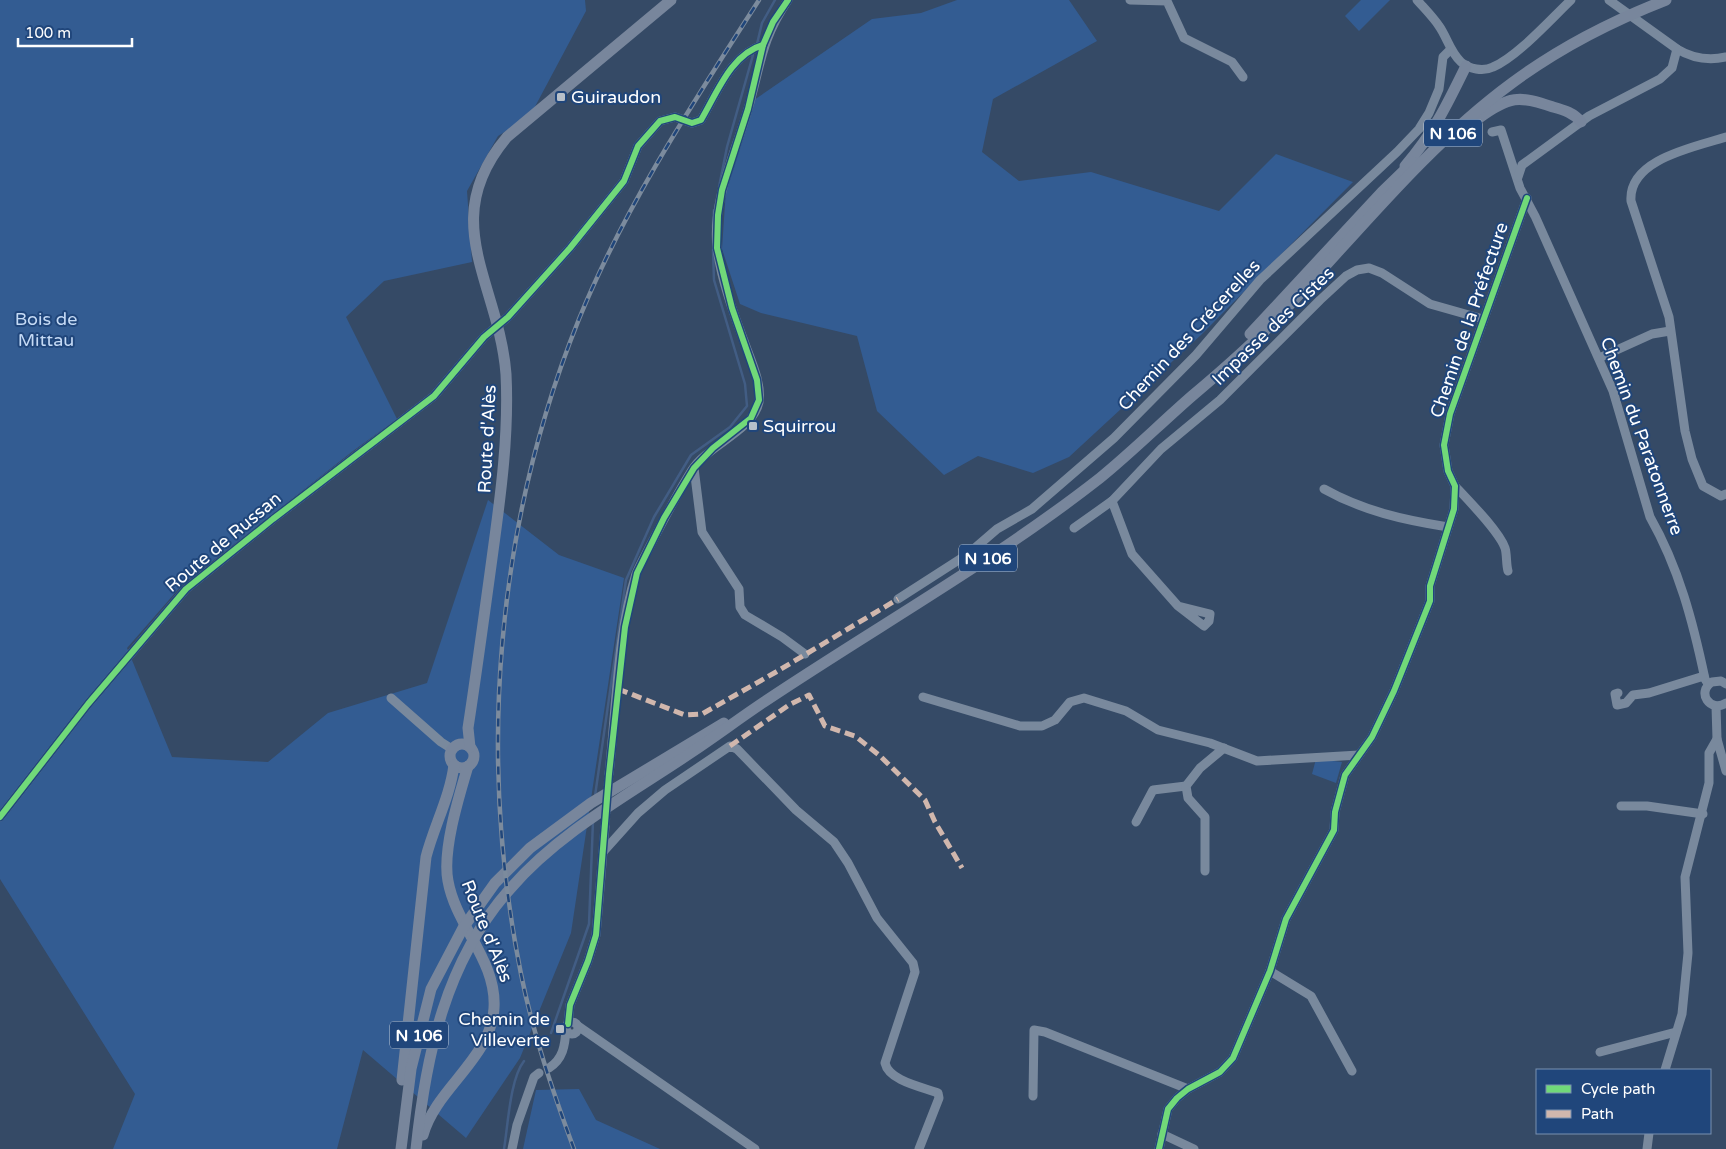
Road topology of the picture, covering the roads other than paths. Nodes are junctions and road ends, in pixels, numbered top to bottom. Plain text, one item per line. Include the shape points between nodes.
1 (671, 0) edge
2 (788, 0) edge
3 (1130, 0) edge
4 (1417, 0) edge
5 (1571, 0) edge
6 (1609, 0) edge
7 (1647, 0) edge
8 (1666, 0) edge
9 (763, 45) junction
10 (1452, 49) junction
11 (1677, 49) junction
12 (1726, 57) edge
13 (1466, 66) junction
14 (1243, 77) dead end
15 (1581, 122) junction
16 (1492, 132) dead end
17 (1726, 137) edge
18 (1438, 148) junction
19 (1518, 177) junction
20 (1382, 192) junction
21 (1527, 198) junction
22 (1483, 319) junction
23 (498, 324) junction
24 (1670, 331) junction
25 (1599, 358) junction
26 (1197, 392) junction
27 (694, 468) junction
28 (1455, 486) junction
29 (1324, 489) dead end
30 (1726, 494) edge
31 (1112, 500) junction
32 (1448, 527) junction
33 (1074, 528) dead end
34 (1508, 571) dead end
35 (898, 599) dead end
36 (1178, 606) dead end
37 (805, 654) dead end
38 (1706, 680) junction
39 (1726, 684) edge
40 (1618, 692) dead end
41 (923, 696) dead end
42 (391, 698) dead end
43 (764, 702) junction
44 (1726, 703) edge
45 (1716, 706) junction
46 (1716, 739) junction
47 (460, 747) junction
48 (1224, 748) junction
49 (1359, 755) junction
50 (454, 765) junction
51 (468, 766) junction
52 (1726, 771) edge
53 (609, 774) tunnel mouth
54 (1186, 786) junction
55 (1621, 806) dead end
56 (1703, 814) junction
57 (0, 818) edge
58 (1136, 822) dead end
59 (605, 826) tunnel mouth
60 (604, 852) junction
61 (1205, 871) dead end
62 (1270, 971) junction
63 (574, 1027) junction
64 (1676, 1032) junction
65 (1600, 1052) dead end
66 (549, 1068) dead end
67 (1665, 1069) edge
68 (1352, 1071) dead end
69 (540, 1073) dead end
70 (1188, 1089) junction
71 (1033, 1096) dead end
72 (1162, 1134) junction
73 (1649, 1134) edge
74 (400, 1149) edge
75 (418, 1149) edge
76 (512, 1149) edge
77 (755, 1149) edge
78 (919, 1149) edge
79 (1159, 1149) edge
80 (1194, 1149) edge
81 (1647, 1149) edge

1 - 23 main road, Route d'Alès via 507,138 482,173 475,201 473,233
2 - 9 street
3 - 14 street via 1167,1 1184,38 1232,62
4 - 10 street via 1439,26
5 - 13 street via 1498,64 1483,70
6 - 11 street
7 - 20 main road, N 106 via 1589,27 1520,70 1464,113
8 - 18 main road, N 106 via 1592,32 1543,61 1491,99
9 - 23 street, Route de Russan via 752,48 732,67 701,120 692,123 674,117 660,121 638,146 624,181 570,248
9 - 27 street via 748,109 722,190 717,248 732,308 757,380 759,400 751,418
10 - 13 street
10 - 35 street, Chemin des Crécerelles via 1443,57 1439,90 1419,129 1260,280 1196,355 1114,438 1032,509 997,529 968,554
11 - 12 street via 1702,59
11 - 15 street via 1672,68 1660,79
13 - 20 main road via 1427,141
15 - 18 main road via 1569,112 1530,99 1516,99 1492,109
15 - 19 street via 1522,165
16 - 19 street, Chemin du Paratonnerre via 1501,130
17 - 24 street via 1658,161 1641,171 1633,183 1631,201 1669,317
18 - 26 main road, N 106 via 1278,317
19 - 21 street, Chemin du Paratonnerre
20 - 26 main road, N 106
21 - 22 street, Chemin de la Préfecture
21 - 25 street, Chemin du Paratonnerre
22 - 28 street, Chemin de la Préfecture via 1456,392 1444,445 1448,471
22 - 31 street, Impasse des Cistes via 1430,304 1382,273 1369,268 1357,270 1327,294 1220,400 1160,449
23 - 47 main road, Route d'Alès via 506,373 506,428 468,728
23 - 57 street, Route de Russan via 434,396 186,589 82,711
24 - 25 street via 1652,334
24 - 30 street via 1685,431 1695,469 1703,486 1721,496
25 - 38 street, Chemin du Paratonnerre via 1624,424 1650,517 1690,611
26 - 43 main road, N 106 via 1131,452 1050,515 939,591
27 - 37 street via 702,532 739,589 744,615
27 - 53 street via 636,573 624,627
28 - 32 street, Chemin de la Préfecture via 1454,509
28 - 34 street via 1498,536 1506,549
29 - 32 street via 1343,500 1383,514
31 - 33 street, Impasse des Cistes
31 - 36 street via 1132,554
32 - 49 street, Chemin de la Préfecture via 1430,586 1430,601 1394,691 1372,737
38 - 39 street
38 - 40 street via 1633,695 1626,703 1617,705 1615,694
38 - 45 street, Chemin du Paratonnerre via 1706,700
41 - 48 street via 1020,726 1042,726 1054,720 1070,702 1084,698 1126,711 1158,730
42 - 47 street via 441,742
43 - 74 main road, N 106 via 716,727 591,803 548,834 495,883 465,924 438,972 411,1069
43 - 75 main road, N 106 via 613,804 543,856 497,904 473,939 450,987 436,1028 422,1098
44 - 45 street
45 - 46 street
46 - 52 street
46 - 56 street via 1709,753 1709,783
47 - 50 main road via 450,759
47 - 51 main road, Route d'Alès via 474,757
48 - 49 street via 1257,761
48 - 54 street via 1200,768
49 - 62 street, Chemin de la Préfecture via 1345,775 1335,812 1334,830 1286,919
50 - 51 main road
50 - 74 main road via 450,788 426,857 400,1091
51 - 75 main road, Route d'Alès via 446,873 452,895 490,976 494,1010 484,1042 440,1101 425,1126
54 - 58 street via 1153,790
54 - 61 street via 1188,798 1205,817
55 - 56 street via 1647,806
56 - 64 street via 1686,877 1688,953 1682,1014
59 - 60 street
60 - 63 street via 596,935 570,1005
60 - 78 street via 638,813 665,790 730,746 737,749 796,810 834,842 876,918 913,963 914,972 885,1063 894,1076 938,1093 939,1098
62 - 68 street via 1311,996
62 - 70 street, Chemin de la Préfecture via 1234,1058 1220,1072
63 - 66 street via 559,1060
63 - 77 street
64 - 65 street
64 - 67 street
69 - 76 street via 534,1077
70 - 71 street via 1034,1030
70 - 72 street, Chemin de la Préfecture via 1168,1109
72 - 79 street, Chemin de la Préfecture
72 - 80 street
73 - 81 street

